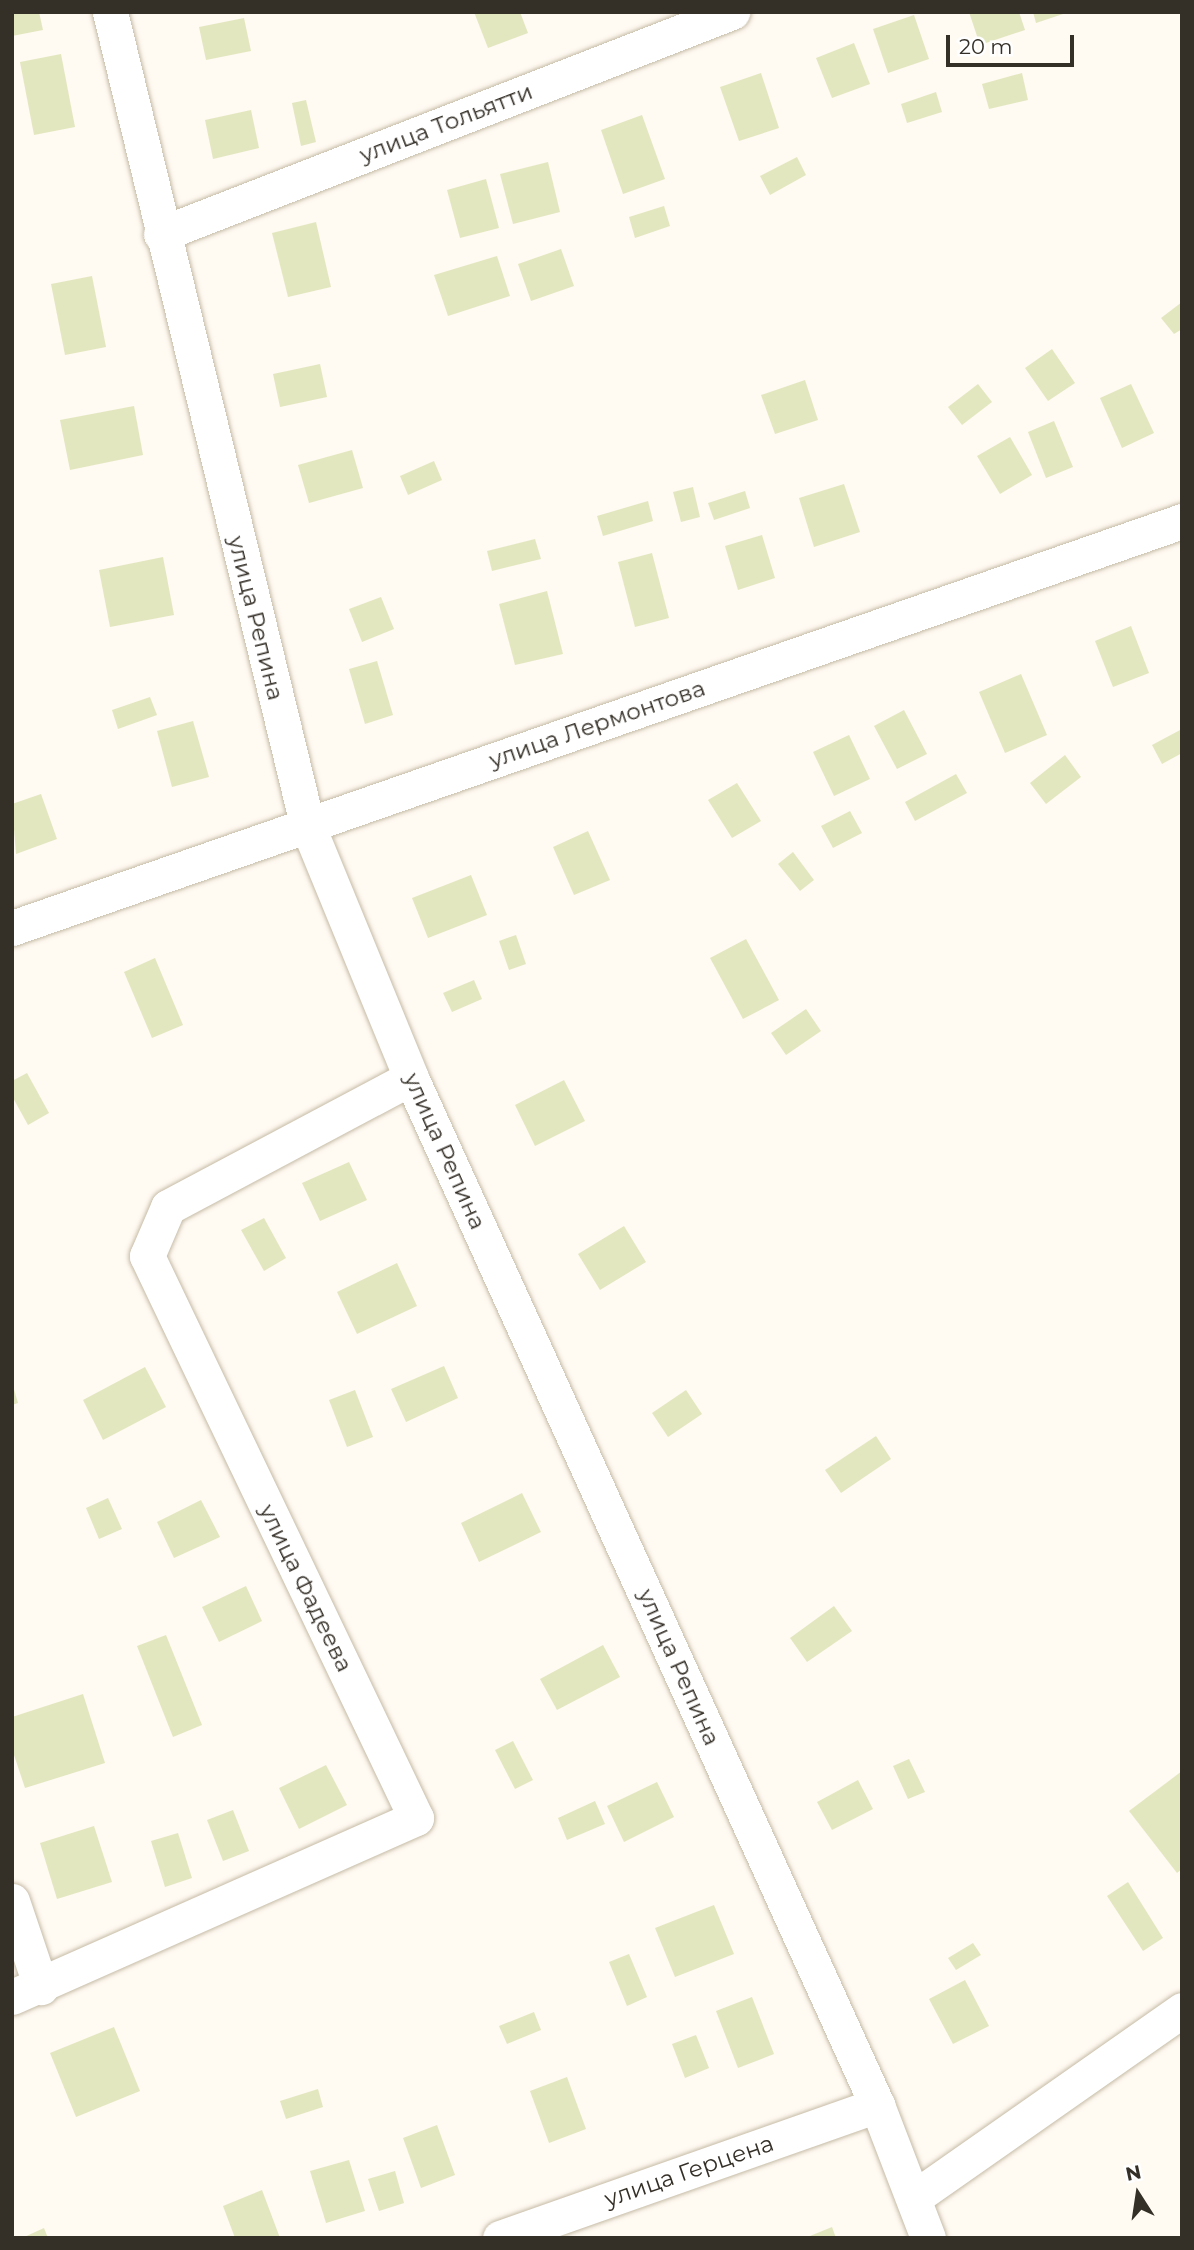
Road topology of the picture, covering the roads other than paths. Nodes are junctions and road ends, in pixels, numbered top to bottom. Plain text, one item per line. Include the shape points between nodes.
1 (110, 12) edge
2 (732, 12) edge
3 (161, 234) junction
4 (1182, 521) edge
5 (307, 824) junction
6 (12, 928) edge
7 (411, 1078) junction
8 (12, 1900) edge
9 (27, 1992) edge
10 (1182, 2010) edge
11 (877, 2105) junction
12 (915, 2197) junction
13 (500, 2238) edge
14 (928, 2238) edge

1 - 3 street, улица Репина
2 - 3 street, улица Тольятти
3 - 5 street, улица Репина
4 - 5 street, улица Лермонтова
5 - 6 street, улица Лермонтова
5 - 7 street, улица Репина
7 - 9 street, улица Фадеева via 168,1207 147,1256 416,1818
7 - 11 street, улица Репина
8 - 9 street
10 - 12 street
11 - 12 street, улица Репина
11 - 13 street, улица Герцена
12 - 14 street, улица Репина

